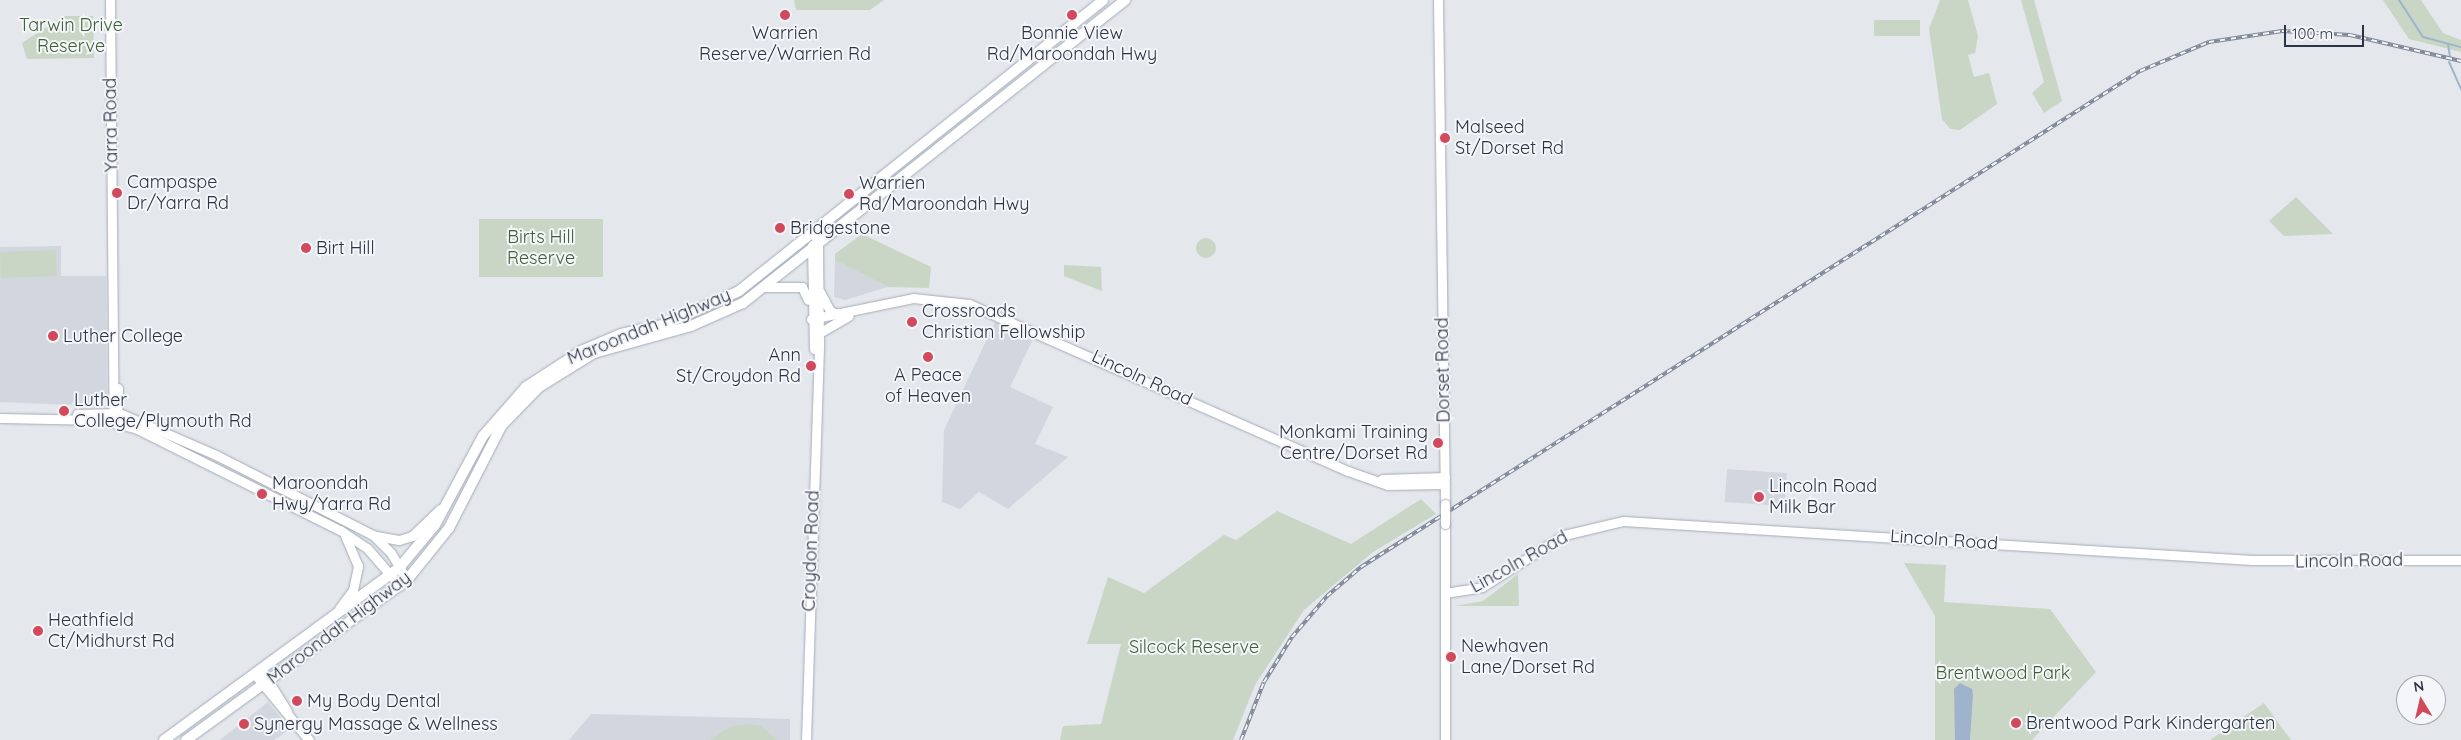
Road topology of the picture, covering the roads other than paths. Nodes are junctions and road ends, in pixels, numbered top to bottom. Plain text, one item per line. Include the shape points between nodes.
1 (110, 0) edge
2 (1103, 0) edge
3 (1125, 0) edge
4 (1438, 0) edge
5 (813, 231) junction
6 (815, 247) junction
7 (765, 287) junction
8 (819, 289) junction
9 (874, 305) junction
10 (810, 308) junction
11 (838, 314) junction
12 (815, 319) junction
13 (819, 333) junction
14 (816, 362) junction
15 (115, 416) junction
16 (0, 418) edge
17 (1374, 479) junction
18 (1445, 480) junction
19 (456, 485) junction
20 (1424, 486) junction
21 (309, 502) junction
22 (1445, 503) junction
23 (304, 512) junction
24 (340, 530) junction
25 (373, 535) junction
26 (367, 548) junction
27 (2461, 560) edge
28 (395, 572) junction
29 (403, 583) junction
30 (1445, 593) junction
31 (330, 621) junction
32 (259, 674) junction
33 (266, 684) junction
34 (164, 740) edge
35 (186, 740) edge
36 (309, 740) edge
37 (806, 740) edge
38 (1445, 740) edge

1 - 15 main road, Yarra Road
2 - 5 highway, Maroondah Highway
3 - 6 highway, Maroondah Highway
4 - 18 main road, Dorset Road
5 - 6 main road, Croydon Road
5 - 19 highway, Maroondah Highway via 720,301 666,324 621,334 557,364 526,387 494,421
6 - 7 highway, Maroondah Highway
6 - 8 main road, Croydon Road
6 - 10 main road, Croydon Road
7 - 10 main road via 802,286
7 - 29 highway, Maroondah Highway via 718,316 594,353 539,387 502,425 449,528
8 - 11 main road via 828,308
8 - 12 main road, Croydon Road
9 - 11 main road, Lincoln Road
9 - 13 main road, Lincoln Road via 823,327
9 - 17 main road, Lincoln Road via 937,299 990,310
10 - 12 main road, Croydon Road
11 - 12 main road, Lincoln Road
12 - 13 main road, Croydon Road
12 - 14 main road, Croydon Road
13 - 14 main road, Croydon Road
14 - 37 main road, Croydon Road
15 - 16 main road
15 - 21 main road via 162,429
15 - 23 main road
17 - 18 main road, Lincoln Road
17 - 20 main road, Lincoln Road via 1388,485
18 - 20 main road, Lincoln Road
18 - 22 main road, Dorset Road
19 - 25 main road via 422,530 399,540
19 - 28 highway, Maroondah Highway via 435,525
20 - 22 main road
21 - 23 main road
21 - 25 main road
22 - 30 main road, Dorset Road, bridge
23 - 24 main road
24 - 26 main road
24 - 31 main road via 355,553 357,579
25 - 26 main road
25 - 28 main road via 392,553
26 - 28 main road
27 - 30 main road, Lincoln Road via 2252,560 1638,521 1570,533 1482,587
28 - 29 main road
28 - 31 highway, Maroondah Highway
29 - 33 highway, Maroondah Highway
30 - 38 main road, Dorset Road
31 - 32 highway, Maroondah Highway
32 - 33 main road
32 - 34 highway, Maroondah Highway
33 - 35 highway, Maroondah Highway
33 - 36 main road

